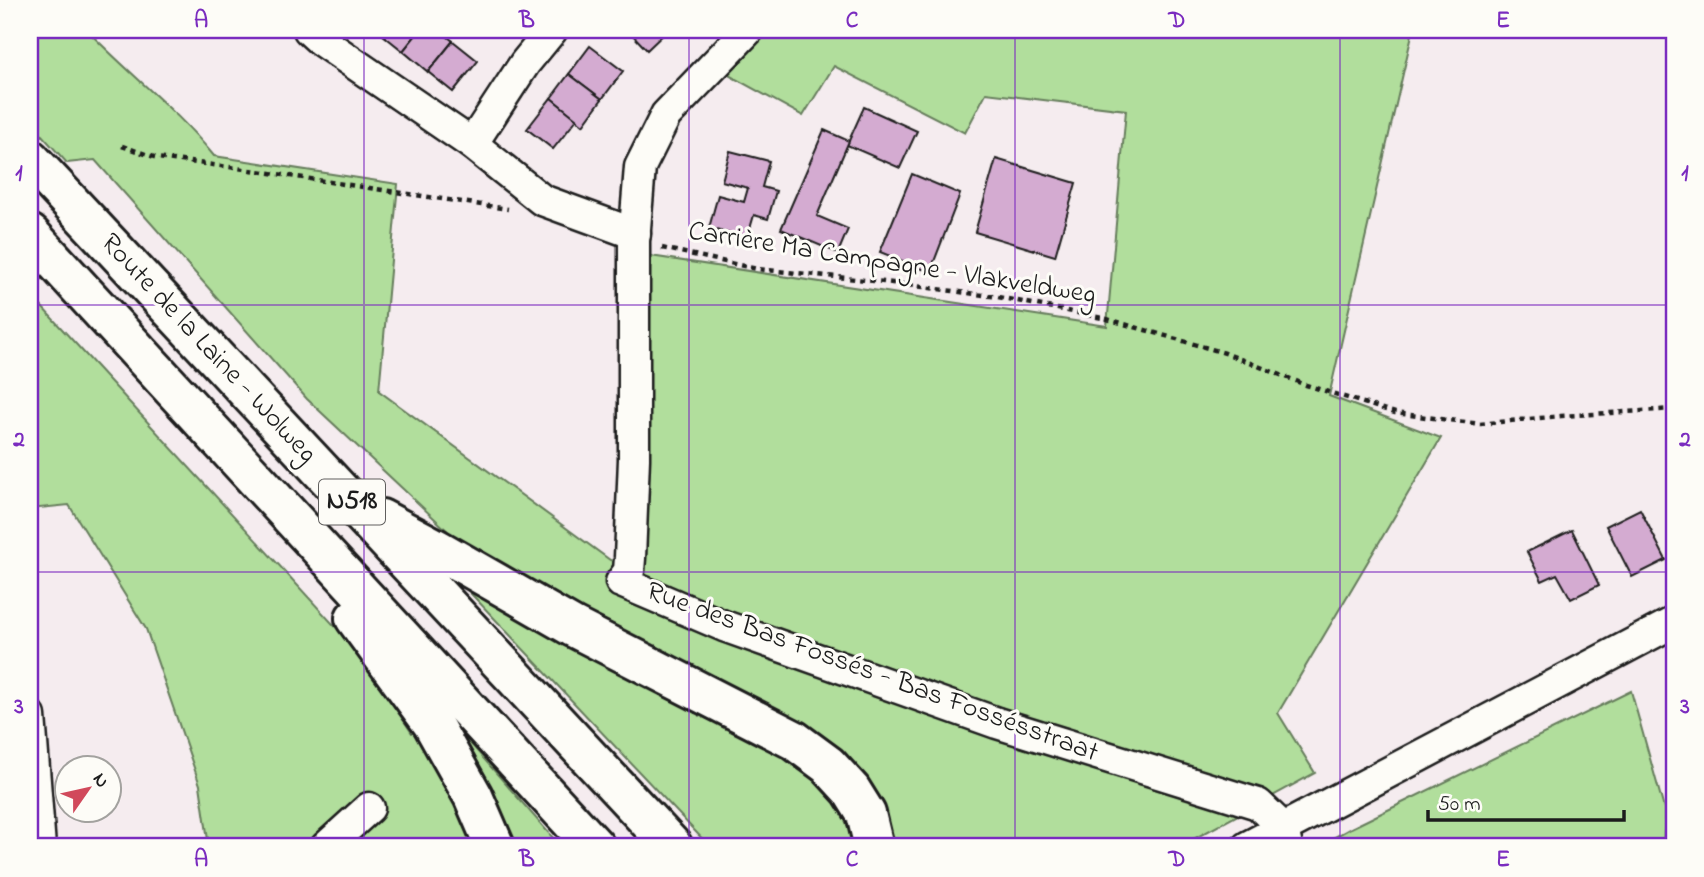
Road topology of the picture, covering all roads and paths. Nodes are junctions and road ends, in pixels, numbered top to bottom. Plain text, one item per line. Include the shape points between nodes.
1 (309, 30) edge
2 (552, 30) edge
3 (748, 30) edge
4 (472, 144) junction
5 (122, 146) dead end
6 (30, 159) edge
7 (542, 200) junction
8 (30, 234) edge
9 (634, 237) junction
10 (1674, 409) edge
11 (355, 505) junction
12 (325, 556) junction
13 (1674, 622) edge
14 (30, 716) edge
15 (369, 808) dead end
16 (1285, 838) edge
17 (40, 847) edge
18 (326, 847) edge
19 (495, 847) edge
20 (595, 847) edge
21 (673, 847) edge
22 (874, 847) edge
23 (1247, 847) edge

1 - 4 street
2 - 4 street
3 - 9 street, Rue des Bas Fossés - Bas Fossésstraat via 666,115 640,167
4 - 7 street
5 - 7 path via 157,158 536,214
6 - 11 highway, Route de la Laine - Wolweg / N518
7 - 9 street
8 - 12 highway, Route de la Laine - Wolweg / N518
9 - 10 path, Carrière Ma Campagne - Vlakveldweg via 758,270 998,297 1107,319 1395,413 1480,425
9 - 16 street, Rue des Bas Fossés - Bas Fossésstraat via 634,458 629,571 621,582 724,626 997,723 1258,804
11 - 21 highway, Route de la Laine - Wolweg / N518
11 - 22 highway via 573,627 794,740 828,765 850,790 866,814
12 - 19 highway via 354,617 432,723
12 - 20 highway, Route de la Laine - Wolweg / N518
13 - 16 street
14 - 17 street
15 - 18 street
16 - 23 street

